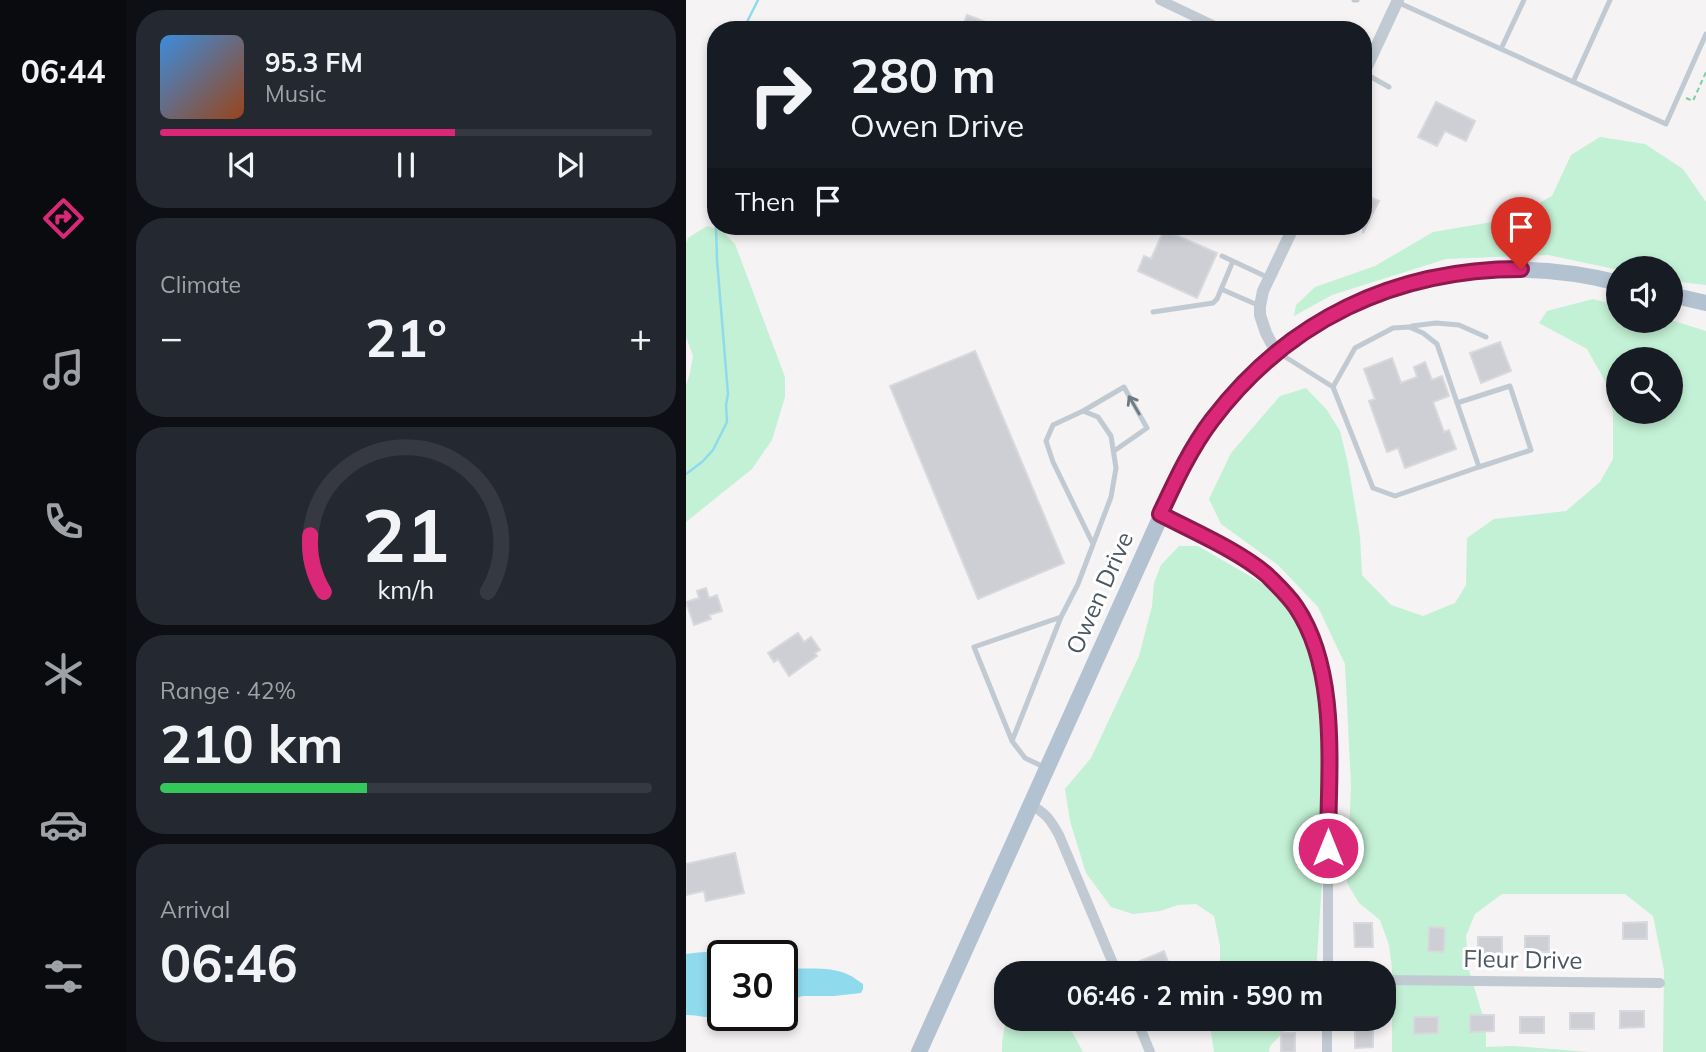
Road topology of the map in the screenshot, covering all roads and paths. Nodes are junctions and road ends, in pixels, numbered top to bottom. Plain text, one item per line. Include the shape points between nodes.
1 (1160, 0) edge
2 (1524, 0) edge
3 (1610, 0) edge
4 (1398, 1) edge
5 (1204, 21) edge
6 (1706, 34) edge
7 (1501, 49) junction
8 (1372, 57) edge
9 (1706, 72) edge
10 (1372, 78) edge
11 (1573, 82) junction
12 (1389, 87) dead end
13 (1679, 95) junction
14 (1290, 235) edge
15 (1222, 256) dead end
16 (1233, 261) junction
17 (1269, 278) junction
18 (1606, 279) edge
19 (1221, 289) junction
20 (1683, 298) edge
21 (1706, 303) edge
22 (1260, 306) junction
23 (1153, 312) dead end
24 (1409, 327) junction
25 (1486, 337) dead end
26 (1276, 352) junction
27 (1333, 387) junction
28 (1457, 403) junction
29 (1083, 411) junction
30 (1114, 451) junction
31 (1479, 467) junction
32 (1160, 514) junction
33 (1093, 544) junction
34 (1060, 617) junction
35 (1012, 741) junction
36 (1046, 768) junction
37 (1029, 804) junction
38 (1112, 961) edge
39 (1328, 961) edge
40 (1396, 980) edge
41 (1660, 983) dead end
42 (1141, 1031) edge
43 (1327, 1031) edge
44 (919, 1052) edge
45 (1150, 1052) edge
46 (1327, 1052) edge

1 - 5 street
2 - 7 lane
3 - 11 lane
4 - 7 lane
4 - 8 street
6 - 13 lane
7 - 11 lane
9 - 13 path via 1693,101
10 - 12 lane
11 - 13 lane via 1666,124
14 - 17 street
15 - 16 lane
16 - 17 lane
16 - 19 lane
17 - 22 street
18 - 26 main road, Owen Drive via 1543,270 1448,274 1368,297
19 - 22 lane
19 - 23 lane via 1210,304
20 - 21 main road
22 - 26 street
24 - 25 lane via 1459,325
24 - 27 lane via 1393,328 1355,348
24 - 28 lane via 1437,344
26 - 27 lane
26 - 32 main road, Owen Drive via 1210,422
27 - 31 lane via 1373,488 1395,496
28 - 31 lane
28 - 31 lane via 1510,386 1531,450
29 - 30 lane via 1098,417 1111,436
30 -> 29 lane via 1147,428 1124,387
29 - 33 lane via 1053,425 1046,441
30 - 33 lane via 1111,497
32 - 36 main road, Owen Drive
32 - 39 street via 1266,575 1296,607 1313,644 1328,715
33 - 34 lane
34 - 35 lane
34 - 35 lane via 974,647
35 - 36 lane via 1025,758
36 - 37 main road, Owen Drive
37 - 38 street via 1050,819 1059,835
37 - 44 main road, Owen Drive
40 - 41 street, Fleur Drive
42 - 45 street
43 - 46 street

